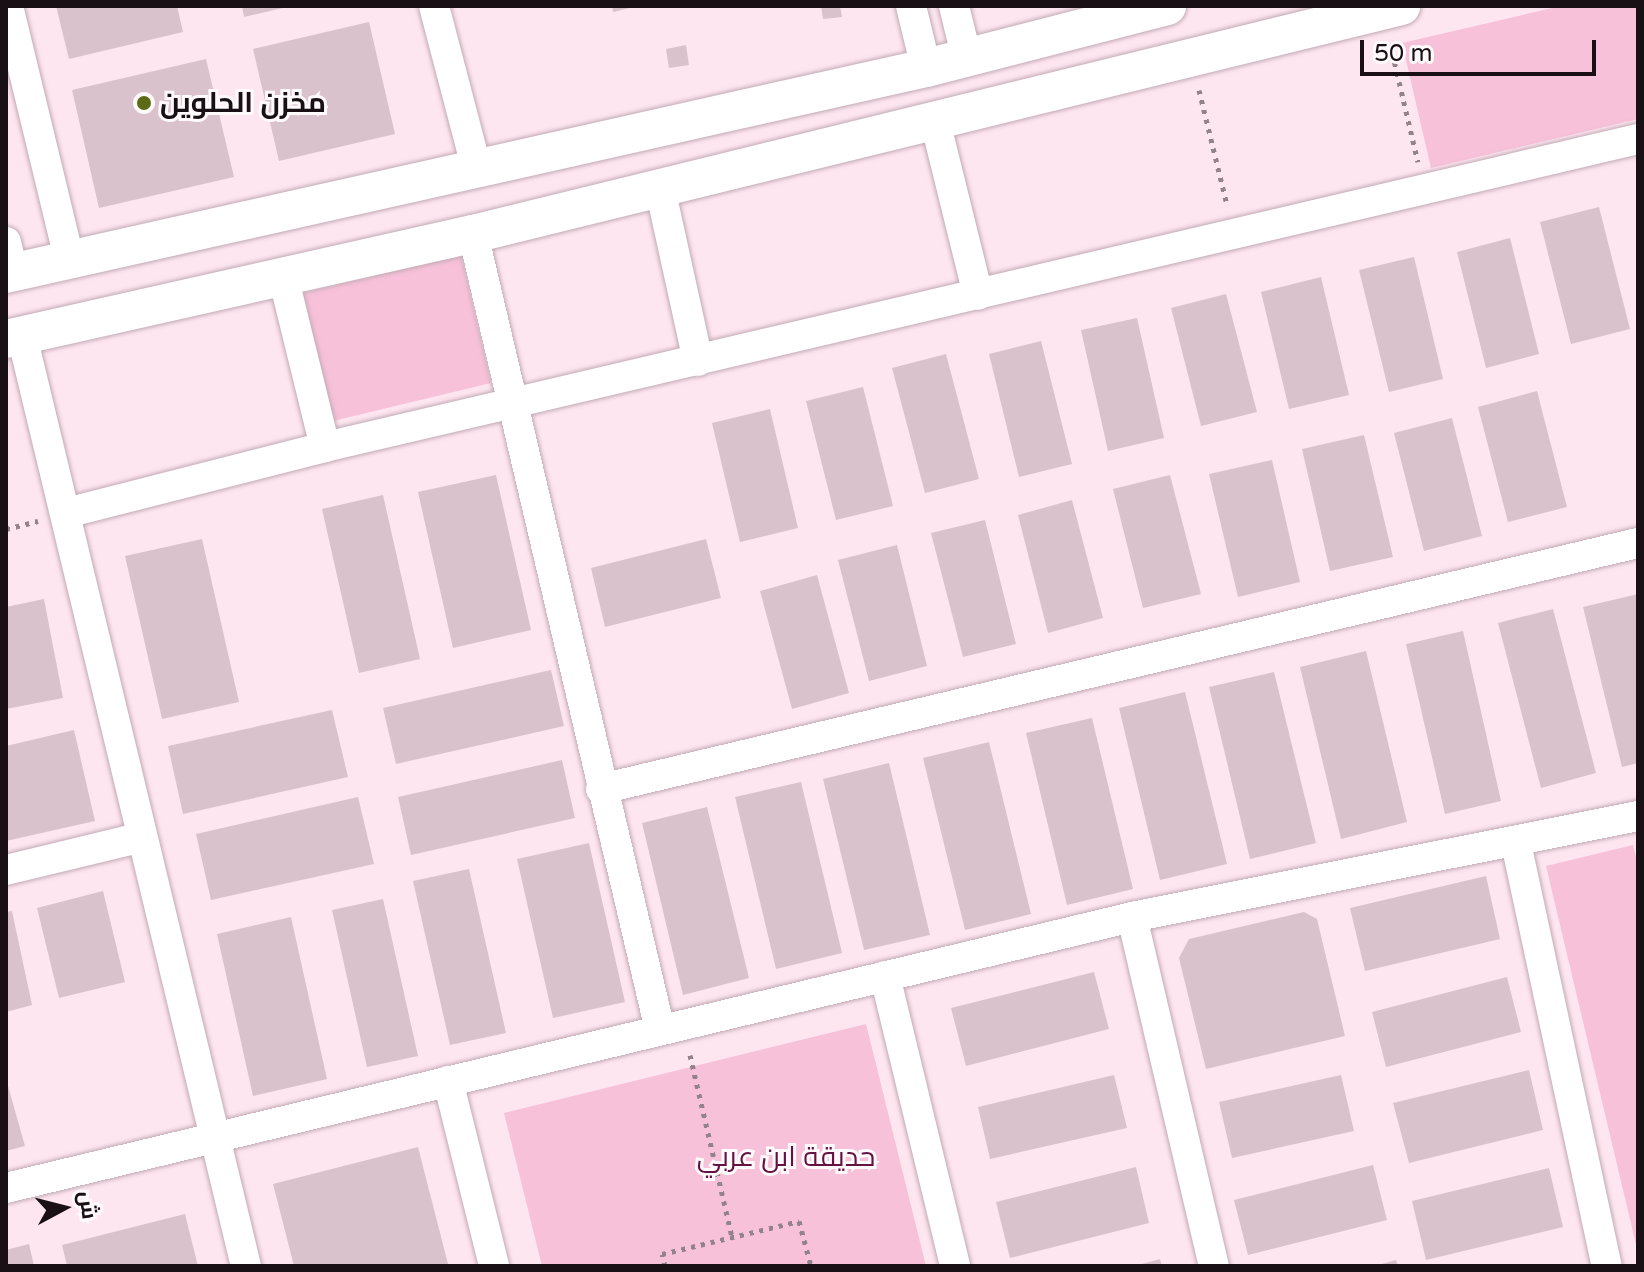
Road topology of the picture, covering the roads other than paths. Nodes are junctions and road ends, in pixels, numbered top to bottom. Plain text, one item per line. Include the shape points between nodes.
1 (8, 6) edge
2 (434, 6) edge
3 (911, 6) edge
4 (954, 6) edge
5 (1167, 6) edge
6 (1392, 8) edge
7 (966, 55) junction
8 (926, 68) junction
9 (935, 121) junction
10 (1638, 139) edge
11 (477, 170) junction
12 (660, 188) junction
13 (473, 234) junction
14 (69, 259) junction
15 (8, 263) edge
16 (283, 276) junction
17 (978, 295) junction
18 (14, 338) edge
19 (698, 361) junction
20 (512, 405) junction
21 (325, 447) junction
22 (66, 513) junction
23 (1638, 543) edge
24 (601, 789) junction
25 (1638, 816) edge
26 (142, 837) junction
27 (1516, 843) junction
28 (6, 870) edge
29 (1132, 917) junction
30 (885, 976) junction
31 (660, 1030) junction
32 (448, 1081) junction
33 (215, 1137) junction
34 (6, 1188) edge
35 (246, 1266) edge
36 (494, 1266) edge
37 (955, 1266) edge
38 (1214, 1266) edge
39 (1607, 1266) edge

1 - 14 street
2 - 11 street
3 - 8 street
4 - 7 street
5 - 7 street
6 - 9 street
7 - 8 street
8 - 11 street
9 - 12 street
9 - 17 street
10 - 17 street
11 - 14 street
12 - 13 street
12 - 19 street
13 - 16 street
13 - 20 street
14 - 15 street
16 - 18 street
16 - 21 street
17 - 19 street
18 - 22 street
19 - 20 street
20 - 21 street
20 - 24 street
21 - 22 street
22 - 26 street
23 - 24 street
24 - 31 street
25 - 27 street
26 - 28 street
26 - 33 street
27 - 29 street
27 - 39 street
29 - 30 street
29 - 38 street
30 - 31 street
30 - 37 street
31 - 32 street
32 - 33 street
32 - 36 street
33 - 34 street
33 - 35 street

